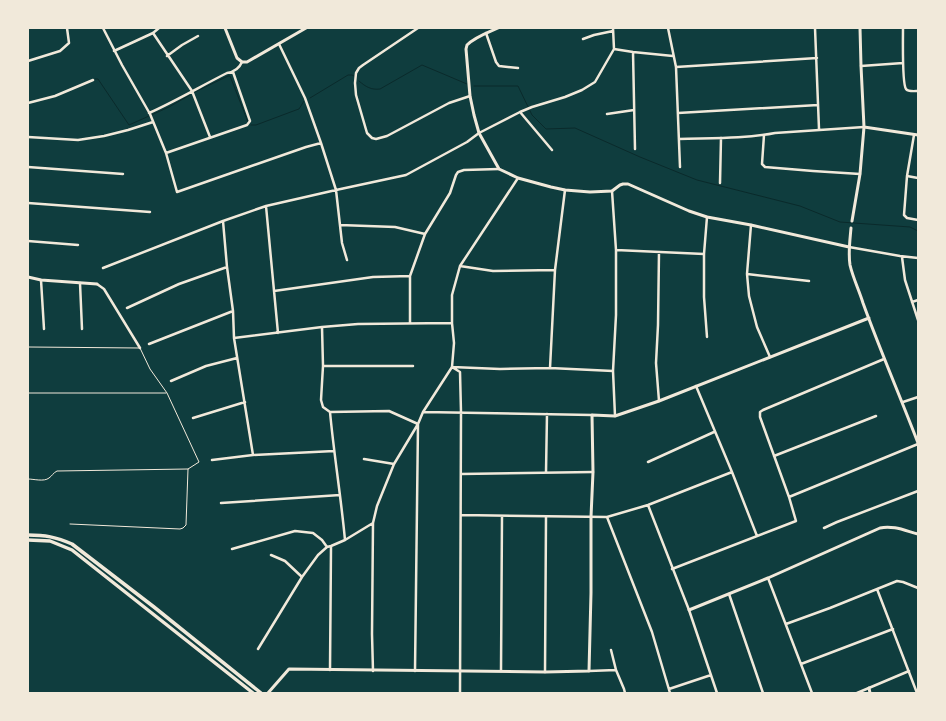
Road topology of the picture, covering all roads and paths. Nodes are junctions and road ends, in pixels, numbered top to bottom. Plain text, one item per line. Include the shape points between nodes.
1 (67, 28) edge
2 (103, 28) edge
3 (159, 28) edge
4 (225, 28) edge
5 (306, 28) edge
6 (418, 28) edge
7 (498, 28) edge
8 (668, 28) edge
9 (815, 28) edge
10 (860, 28) edge
11 (903, 28) edge
12 (613, 30) edge
13 (153, 33) junction
14 (486, 33) junction
15 (198, 36) dead end
16 (583, 39) dead end
17 (279, 43) junction
18 (614, 49) junction
19 (114, 51) junction
20 (633, 52) junction
21 (167, 56) junction
22 (673, 56) junction
23 (816, 58) junction
24 (28, 61) edge
25 (242, 62) junction
26 (903, 63) junction
27 (676, 66) junction
28 (861, 66) junction
29 (518, 68) dead end
30 (233, 72) junction
31 (93, 80) dead end
32 (192, 91) junction
33 (918, 91) edge
34 (470, 96) junction
35 (28, 103) edge
36 (818, 105) junction
37 (634, 110) junction
38 (520, 112) junction
39 (678, 113) junction
40 (607, 114) dead end
41 (150, 115) junction
42 (153, 122) junction
43 (864, 127) junction
44 (819, 130) junction
45 (479, 133) junction
46 (764, 135) junction
47 (914, 135) junction
48 (918, 135) edge
49 (28, 137) edge
50 (210, 138) junction
51 (721, 138) junction
52 (679, 139) junction
53 (321, 143) junction
54 (635, 149) dead end
55 (552, 150) dead end
56 (166, 153) junction
57 (28, 167) edge
58 (680, 167) dead end
59 (499, 168) junction
60 (123, 174) dead end
61 (860, 174) junction
62 (907, 176) junction
63 (518, 178) junction
64 (918, 178) edge
65 (720, 183) dead end
66 (336, 190) junction
67 (565, 190) junction
68 (612, 191) junction
69 (28, 203) edge
70 (266, 206) junction
71 (150, 212) dead end
72 (708, 217) junction
73 (223, 220) junction
74 (918, 220) edge
75 (852, 221) joint
76 (340, 225) junction
77 (751, 225) junction
78 (851, 228) joint
79 (425, 234) junction
80 (28, 240) edge
81 (78, 245) dead end
82 (849, 247) junction
83 (616, 250) junction
84 (659, 252) junction
85 (704, 254) junction
86 (902, 257) junction
87 (918, 258) edge
88 (347, 260) dead end
89 (460, 266) junction
90 (227, 267) junction
91 (103, 268) dead end
92 (555, 270) junction
93 (748, 274) junction
94 (410, 276) junction
95 (28, 277) edge
96 (41, 280) junction
97 (809, 281) dead end
98 (80, 283) junction
99 (97, 284) joint
100 (274, 291) junction
101 (918, 300) edge
102 (912, 302) junction
103 (127, 308) dead end
104 (233, 310) junction
105 (868, 318) junction
106 (918, 320) edge
107 (410, 323) junction
108 (452, 323) junction
109 (322, 326) junction
110 (44, 329) dead end
111 (82, 329) dead end
112 (278, 333) junction
113 (708, 336) dead end
114 (234, 338) junction
115 (149, 344) dead end
116 (28, 346) edge
117 (140, 348) junction
118 (237, 358) junction
119 (770, 358) junction
120 (884, 359) junction
121 (323, 366) junction
122 (413, 366) dead end
123 (452, 367) junction
124 (550, 368) junction
125 (613, 370) junction
126 (171, 381) dead end
127 (696, 386) junction
128 (28, 393) edge
129 (167, 393) junction
130 (918, 397) edge
131 (659, 401) junction
132 (245, 402) junction
133 (903, 402) junction
134 (330, 412) junction
135 (423, 412) junction
136 (461, 412) junction
137 (547, 414) junction
138 (592, 415) junction
139 (615, 416) junction
140 (876, 416) dead end
141 (193, 418) dead end
142 (418, 424) junction
143 (714, 432) junction
144 (918, 444) edge
145 (334, 451) junction
146 (253, 455) junction
147 (774, 456) junction
148 (364, 459) dead end
149 (212, 460) dead end
150 (648, 462) dead end
151 (394, 464) junction
152 (188, 469) junction
153 (546, 472) junction
154 (592, 472) junction
155 (732, 472) junction
156 (461, 474) junction
157 (28, 479) edge
158 (918, 491) edge
159 (340, 495) junction
160 (789, 497) junction
161 (221, 503) dead end
162 (648, 505) junction
163 (461, 515) junction
164 (502, 516) junction
165 (546, 517) junction
166 (607, 517) junction
167 (591, 518) junction
168 (373, 523) junction
169 (70, 524) dead end
170 (826, 527) dead end
171 (918, 534) edge
172 (28, 535) edge
173 (757, 536) junction
174 (28, 540) edge
175 (345, 540) junction
176 (329, 547) junction
177 (232, 549) dead end
178 (271, 555) dead end
179 (672, 569) junction
180 (302, 577) junction
181 (768, 578) junction
182 (918, 588) edge
183 (877, 589) junction
184 (728, 594) junction
185 (689, 610) junction
186 (786, 624) junction
187 (893, 630) junction
188 (258, 649) dead end
189 (611, 650) dead end
190 (801, 664) junction
191 (330, 670) junction
192 (616, 670) junction
193 (373, 671) junction
194 (415, 671) junction
195 (460, 671) junction
196 (501, 671) junction
197 (589, 671) junction
198 (908, 671) junction
199 (545, 672) junction
200 (711, 675) junction
201 (869, 688) junction
202 (669, 691) edge
203 (252, 693) edge
204 (261, 693) edge
205 (268, 693) edge
206 (460, 693) edge
207 (625, 693) edge
208 (717, 693) edge
209 (763, 693) edge
210 (812, 693) edge
211 (857, 693) edge
212 (870, 693) edge
213 (917, 693) edge

1 - 24 street via 69,43 60,51
2 - 19 street
3 - 13 street
4 - 25 street via 237,58
5 - 17 street
6 - 34 street via 363,65 356,73 356,95 367,133 372,138 381,138 449,103
7 - 14 street
8 - 22 street
9 - 23 street
10 - 28 street
11 - 26 street
12 - 16 street
12 - 18 street
13 - 19 street
13 - 21 street
14 - 29 street via 499,66
14 - 34 street via 467,45
15 - 21 street
17 - 25 street via 248,62
17 - 53 street via 305,98
18 - 20 street
18 - 38 street via 595,82 565,97
19 - 41 street
20 - 22 street
20 - 37 street
21 - 32 street
22 - 27 street
23 - 27 street
23 - 36 street
25 - 30 street
26 - 28 street
26 - 33 street via 905,88
27 - 39 street
28 - 43 street
30 - 32 street
30 - 50 street via 250,121 246,125
31 - 35 street via 55,96
32 - 41 street
32 - 50 street
34 - 45 street
36 - 39 street
36 - 44 street
37 - 40 street
37 - 54 street
38 - 45 street
38 - 55 street
39 - 52 street
41 - 42 street
42 - 49 street via 104,136 78,140
42 - 56 street
43 - 44 street
43 - 47 street
43 - 61 street
44 - 46 street
45 - 59 street
45 - 66 street via 406,175
46 - 51 street
46 - 61 street via 762,164 765,167
47 - 48 street
47 - 62 street
50 - 56 street
51 - 52 street
51 - 65 street
52 - 58 street
53 - 56 street via 177,192
53 - 66 street
57 - 60 street
59 - 63 street
59 - 79 street via 458,172 450,193
61 - 75 street
62 - 64 street
62 - 74 street via 904,215
63 - 67 street
63 - 89 street
66 - 70 street
66 - 76 street
67 - 68 street
67 - 92 street
68 - 72 street via 620,185 628,184
68 - 83 street
69 - 71 street
70 - 73 street
70 - 100 street
72 - 77 street
72 - 85 street
73 - 90 street
73 - 91 street
75 - 78 street
76 - 79 street via 395,227
76 - 88 street
77 - 82 street
77 - 93 street
78 - 82 street
79 - 94 street
80 - 81 street
82 - 86 street
82 - 105 street via 850,264
83 - 84 street
83 - 125 street
84 - 85 street
84 - 131 street via 656,363
85 - 113 street via 704,296
86 - 87 street
86 - 102 street via 905,280
89 - 92 street via 493,271
89 - 108 street via 452,295
90 - 103 street via 179,284
90 - 104 street
92 - 124 street
93 - 97 street
93 - 119 street via 749,296
94 - 100 street via 374,277
94 - 107 street
95 - 96 street
96 - 98 street
96 - 110 street
98 - 99 street
98 - 111 street
99 - 117 street via 104,289
100 - 112 street
101 - 102 street
102 - 106 street
104 - 114 street
104 - 115 street
105 - 119 street
105 - 120 street
107 - 108 street
107 - 109 street
108 - 123 street
109 - 112 street
109 - 121 street
112 - 114 street
114 - 118 street
116 - 117 lane
117 - 129 lane via 150,369
118 - 126 street via 206,366
118 - 132 street
119 - 127 street
120 - 133 street
120 - 147 street via 760,412
121 - 122 street
121 - 134 street via 321,400 323,408
123 - 124 street
123 - 135 street
123 - 136 street via 460,372
124 - 125 street
125 - 139 street
127 - 131 street
127 - 143 street
128 - 129 lane
129 - 152 lane via 199,462
130 - 133 street
131 - 139 street
132 - 141 street
132 - 146 street
133 - 144 street
134 - 142 street via 389,411
134 - 145 street
135 - 136 street
135 - 142 street
136 - 137 street
136 - 156 street
137 - 138 street
137 - 153 street
138 - 139 street
138 - 154 street
140 - 147 street
142 - 151 street
142 - 194 street
143 - 150 street
143 - 155 street
144 - 160 street
145 - 146 street
145 - 159 street
146 - 149 street
147 - 160 street
148 - 151 street
151 - 168 street
152 - 157 lane via 57,471 46,480
152 - 169 lane via 186,525 183,528
153 - 154 street
153 - 156 street
154 - 167 street
155 - 162 street
155 - 173 street
156 - 163 street
158 - 170 street
159 - 161 street
159 - 175 street
160 - 173 street via 796,521
162 - 166 street
162 - 179 street
163 - 164 street
163 - 195 street
164 - 165 street
164 - 196 street
165 - 167 street
165 - 199 street
166 - 167 street
166 - 202 street via 652,632
167 - 197 street
168 - 175 street
168 - 193 street
171 - 181 street via 896,528 880,528
172 - 204 main road via 59,538 72,544
173 - 179 street
174 - 203 main road via 50,542 72,550
175 - 176 street
176 - 177 street via 313,533 295,531
176 - 180 street via 318,555
176 - 191 street
178 - 180 street via 285,561
179 - 185 street
180 - 188 street
181 - 184 street
181 - 186 street
182 - 183 street via 897,581
183 - 186 street
183 - 187 street
184 - 185 street
184 - 209 street
185 - 200 street
186 - 190 street
187 - 190 street
187 - 198 street
189 - 192 street
190 - 210 street
191 - 193 street
191 - 205 street via 289,669
192 - 197 street
192 - 207 street
193 - 194 street
194 - 195 street
195 - 196 street
195 - 206 street
196 - 199 street
197 - 199 street
198 - 201 street
198 - 213 street
200 - 202 street
200 - 208 street
201 - 211 street
201 - 212 street

